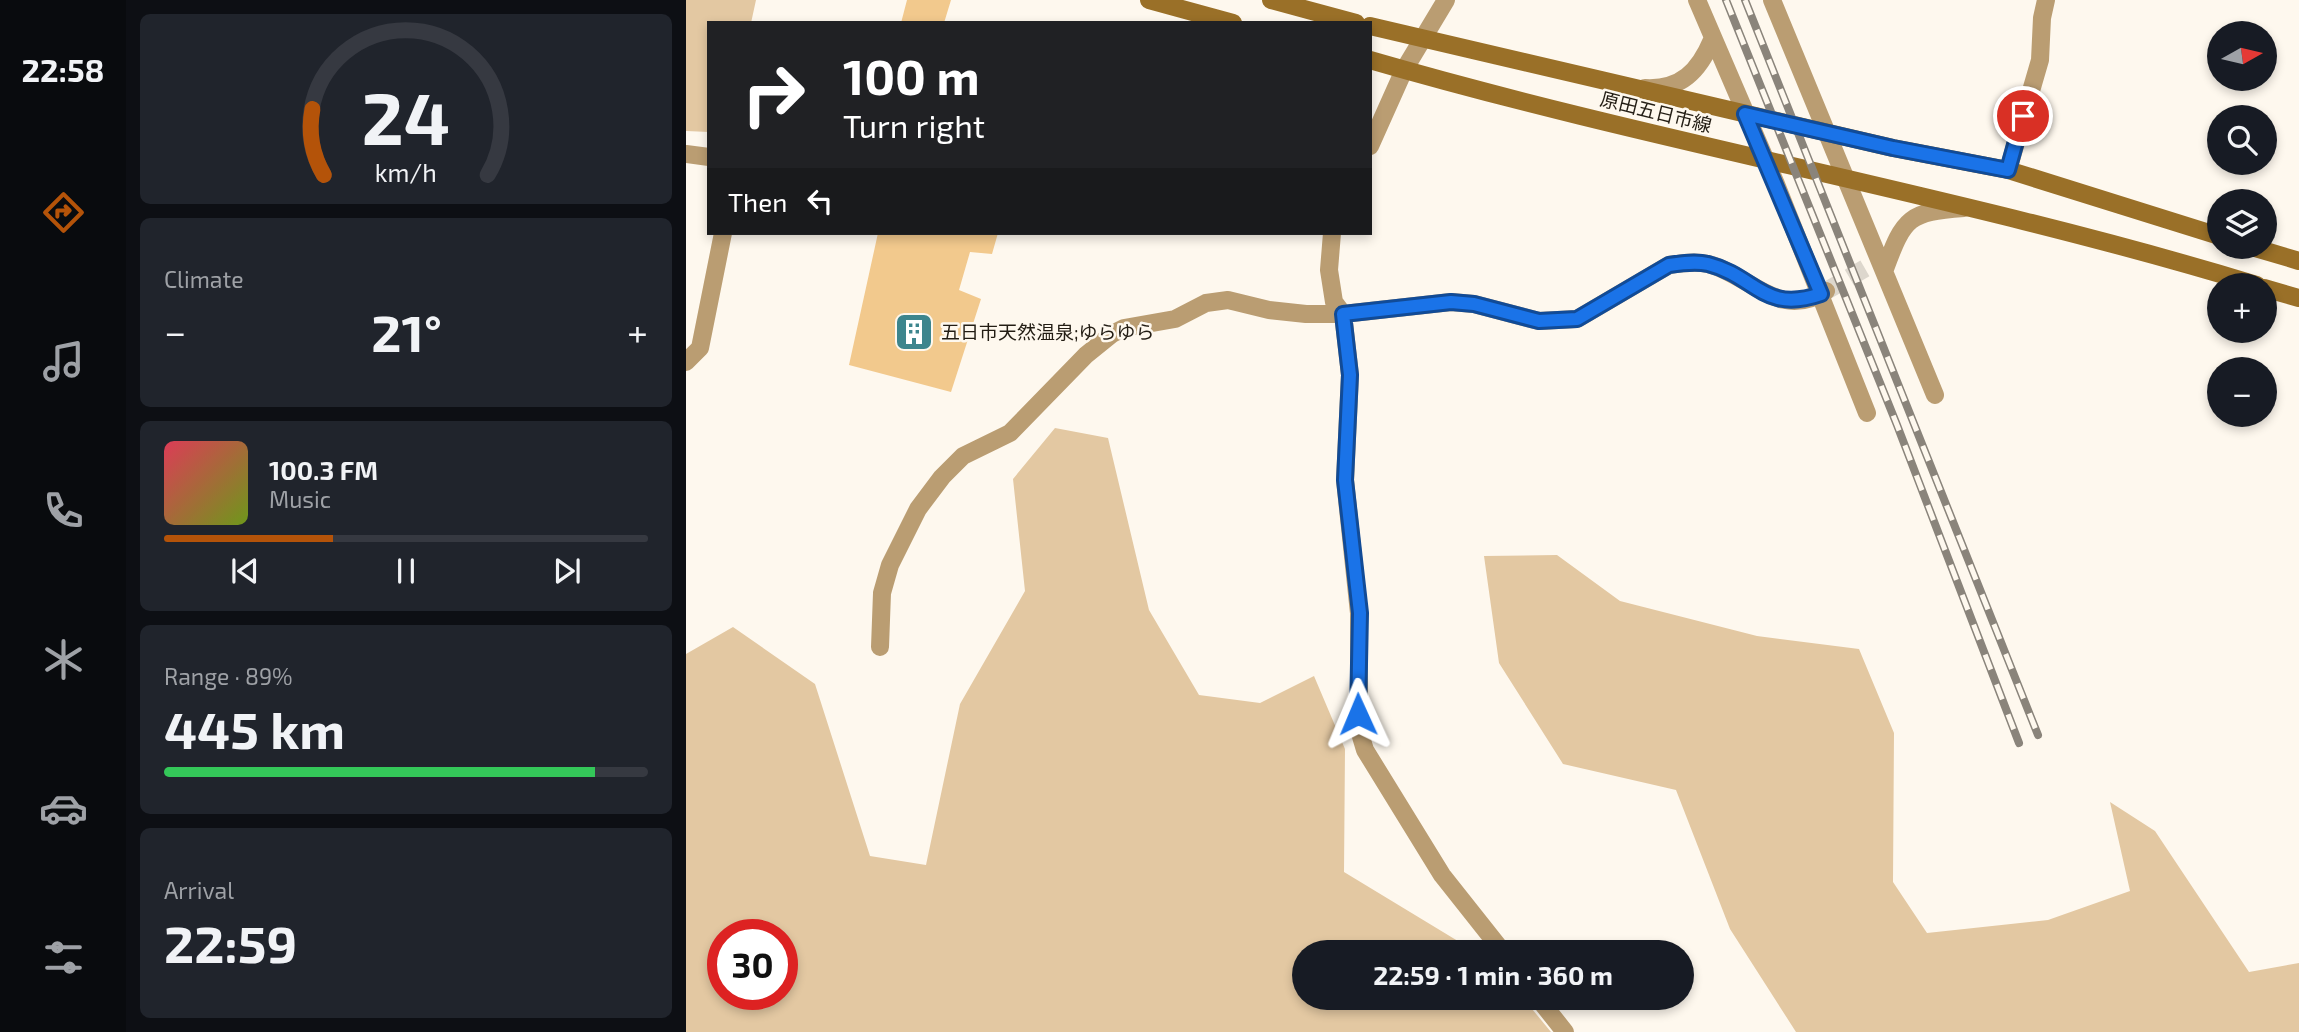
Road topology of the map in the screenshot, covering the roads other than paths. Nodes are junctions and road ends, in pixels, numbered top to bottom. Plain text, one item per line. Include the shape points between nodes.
1 (1149, 0) edge
2 (1270, 0) edge
3 (1446, 0) edge
4 (1697, 0) edge
5 (1772, 0) edge
6 (2046, 0) edge
7 (1226, 21) edge
8 (1349, 21) edge
9 (1372, 27) edge
10 (1423, 40) junction
11 (1712, 40) junction
12 (1372, 61) edge
13 (1404, 70) junction
14 (1614, 85) junction
15 (1745, 114) junction
16 (1826, 132) junction
17 (1372, 142) edge
18 (686, 154) edge
19 (707, 157) edge
20 (1765, 160) junction
21 (2008, 170) junction
22 (1847, 177) junction
23 (1968, 208) junction
24 (2207, 232) edge
25 (723, 235) edge
26 (1332, 235) edge
27 (2277, 254) edge
28 (2299, 261) edge
29 (1878, 264) junction
30 (2217, 273) edge
31 (2277, 292) edge
32 (1824, 293) junction
33 (2299, 298) edge
34 (1343, 314) junction
35 (686, 362) edge
36 (1935, 396) dead end
37 (1867, 413) dead end
38 (880, 647) dead end
39 (1493, 940) edge
40 (1548, 1010) edge
41 (1565, 1032) edge

1 - 7 main road
2 - 8 main road
3 - 10 street
4 - 11 street
5 - 16 street
6 - 21 street via 2040,60
9 - 10 main road, 原田五日市線
10 - 13 street
10 - 14 main road, 原田五日市線
11 - 14 street via 1702,63 1665,88
11 - 15 street
12 - 13 main road, 原田五日市線
13 - 17 street
13 - 20 main road, 原田五日市線
14 - 15 main road, 原田五日市線
15 - 16 main road, 原田五日市線
15 - 20 street
16 - 21 main road, 原田五日市線
16 - 22 street
18 - 19 street
20 - 22 main road, 原田五日市線
20 - 32 street
21 - 24 main road, 原田五日市線
22 - 23 main road, 原田五日市線
22 - 29 street
23 - 29 street via 1928,211 1913,218
23 - 30 main road, 原田五日市線
25 - 35 street via 700,348
26 - 34 street via 1329,270 1334,302
27 - 28 main road
29 - 36 street
31 - 33 main road
32 - 34 street via 1804,300 1778,300 1708,264 1685,263 1669,265 1577,319 1539,321 1451,302
32 - 37 street
34 - 38 street via 1269,310 1217,300 1175,319 1141,323 1112,334 1010,433 963,456 934,487 890,565 882,593
34 - 39 street via 1350,375 1345,480 1360,613 1359,730 1365,750 1442,875
40 - 41 street

